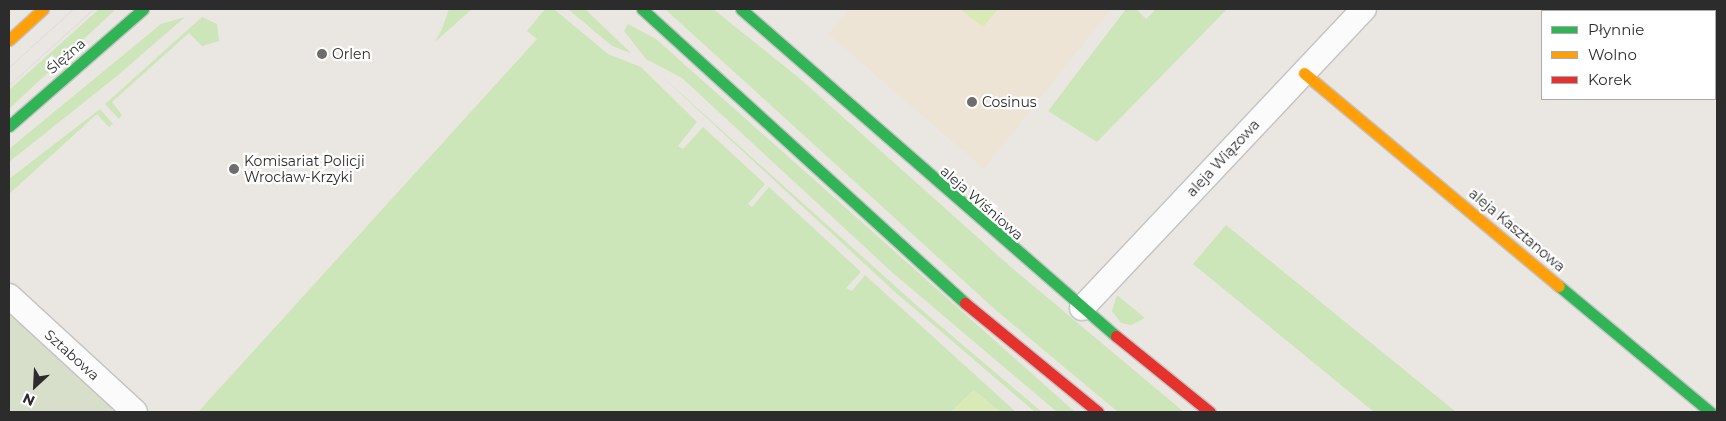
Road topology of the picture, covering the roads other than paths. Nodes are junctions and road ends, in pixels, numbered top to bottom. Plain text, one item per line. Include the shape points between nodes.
1 (44, 9) edge
2 (143, 9) edge
3 (642, 9) edge
4 (741, 9) edge
5 (1364, 9) edge
6 (9, 40) edge
7 (1304, 73) junction
8 (9, 126) edge
9 (9, 296) edge
10 (1082, 308) junction
11 (135, 412) edge
12 (1098, 412) edge
13 (1210, 412) edge
14 (1710, 412) edge

1 - 6 main road
2 - 8 main road, Ślężna
3 - 12 main road via 990,326
4 - 10 main road, aleja Wiśniowa
5 - 7 street, aleja Wiązowa
7 - 10 street, aleja Wiązowa
7 - 14 main road, aleja Kasztanowa
9 - 11 street, Sztabowa
10 - 13 main road, aleja Wiśniowa

